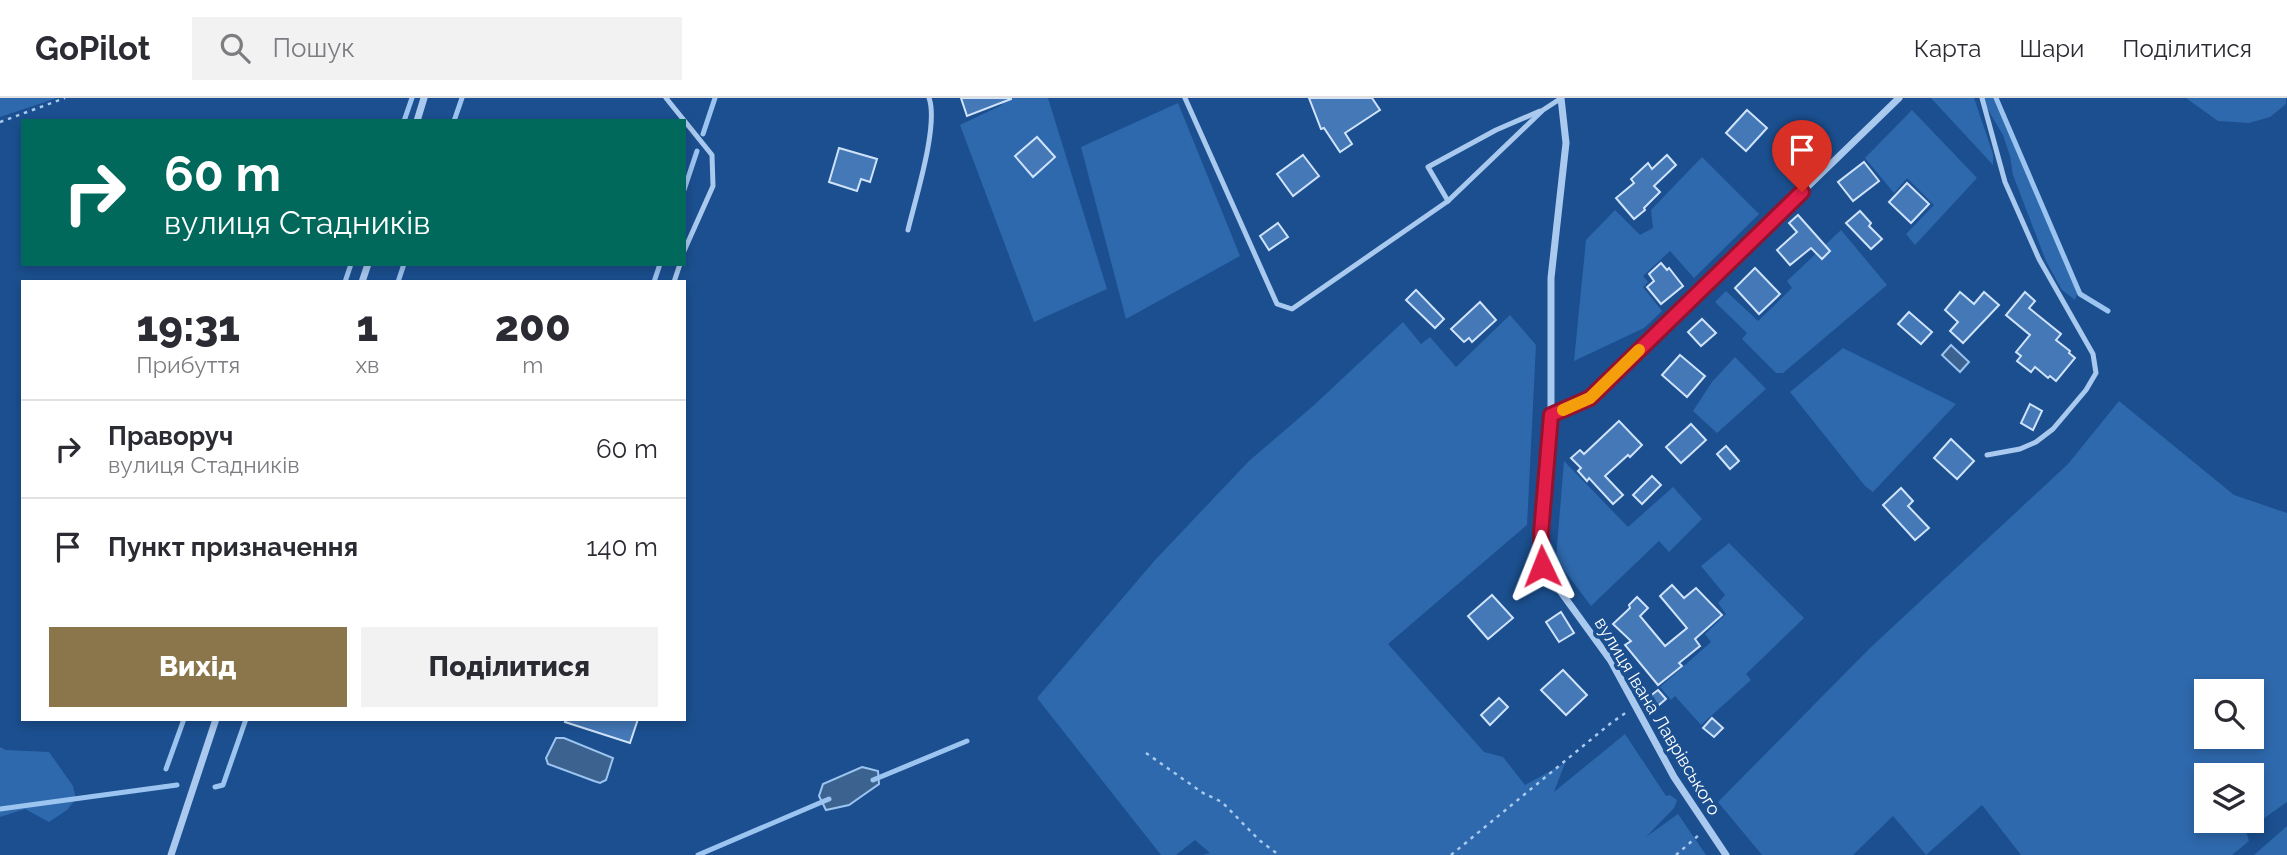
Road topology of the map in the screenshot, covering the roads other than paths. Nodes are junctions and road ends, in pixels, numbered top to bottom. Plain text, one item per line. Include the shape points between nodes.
1 (424, 98) edge
2 (666, 98) edge
3 (929, 98) edge
4 (1185, 98) edge
5 (1899, 98) edge
6 (1982, 98) edge
7 (1560, 99) edge
8 (1543, 110) junction
9 (418, 119) edge
10 (683, 119) edge
11 (686, 123) edge
12 (1448, 201) junction
13 (908, 230) dead end
14 (686, 247) edge
15 (1551, 415) junction
16 (1987, 455) dead end
17 (215, 721) edge
18 (171, 855) edge
19 (1726, 855) edge

1 - 9 street
2 - 10 lane
3 - 13 lane via 928,144
4 - 12 lane via 1277,304 1292,309
5 - 15 street via 1590,398
6 - 16 lane via 2005,182 2039,259 2093,354 2095,373 2087,390 2036,442
7 - 8 lane
7 - 15 street, вулиця Івана Лаврівського via 1566,143 1551,278
8 - 12 lane
8 - 12 lane via 1428,167
11 - 14 lane via 712,155 713,186
15 - 19 street, вулиця Івана Лаврівського via 1542,566 1611,661 1674,777
17 - 18 street

